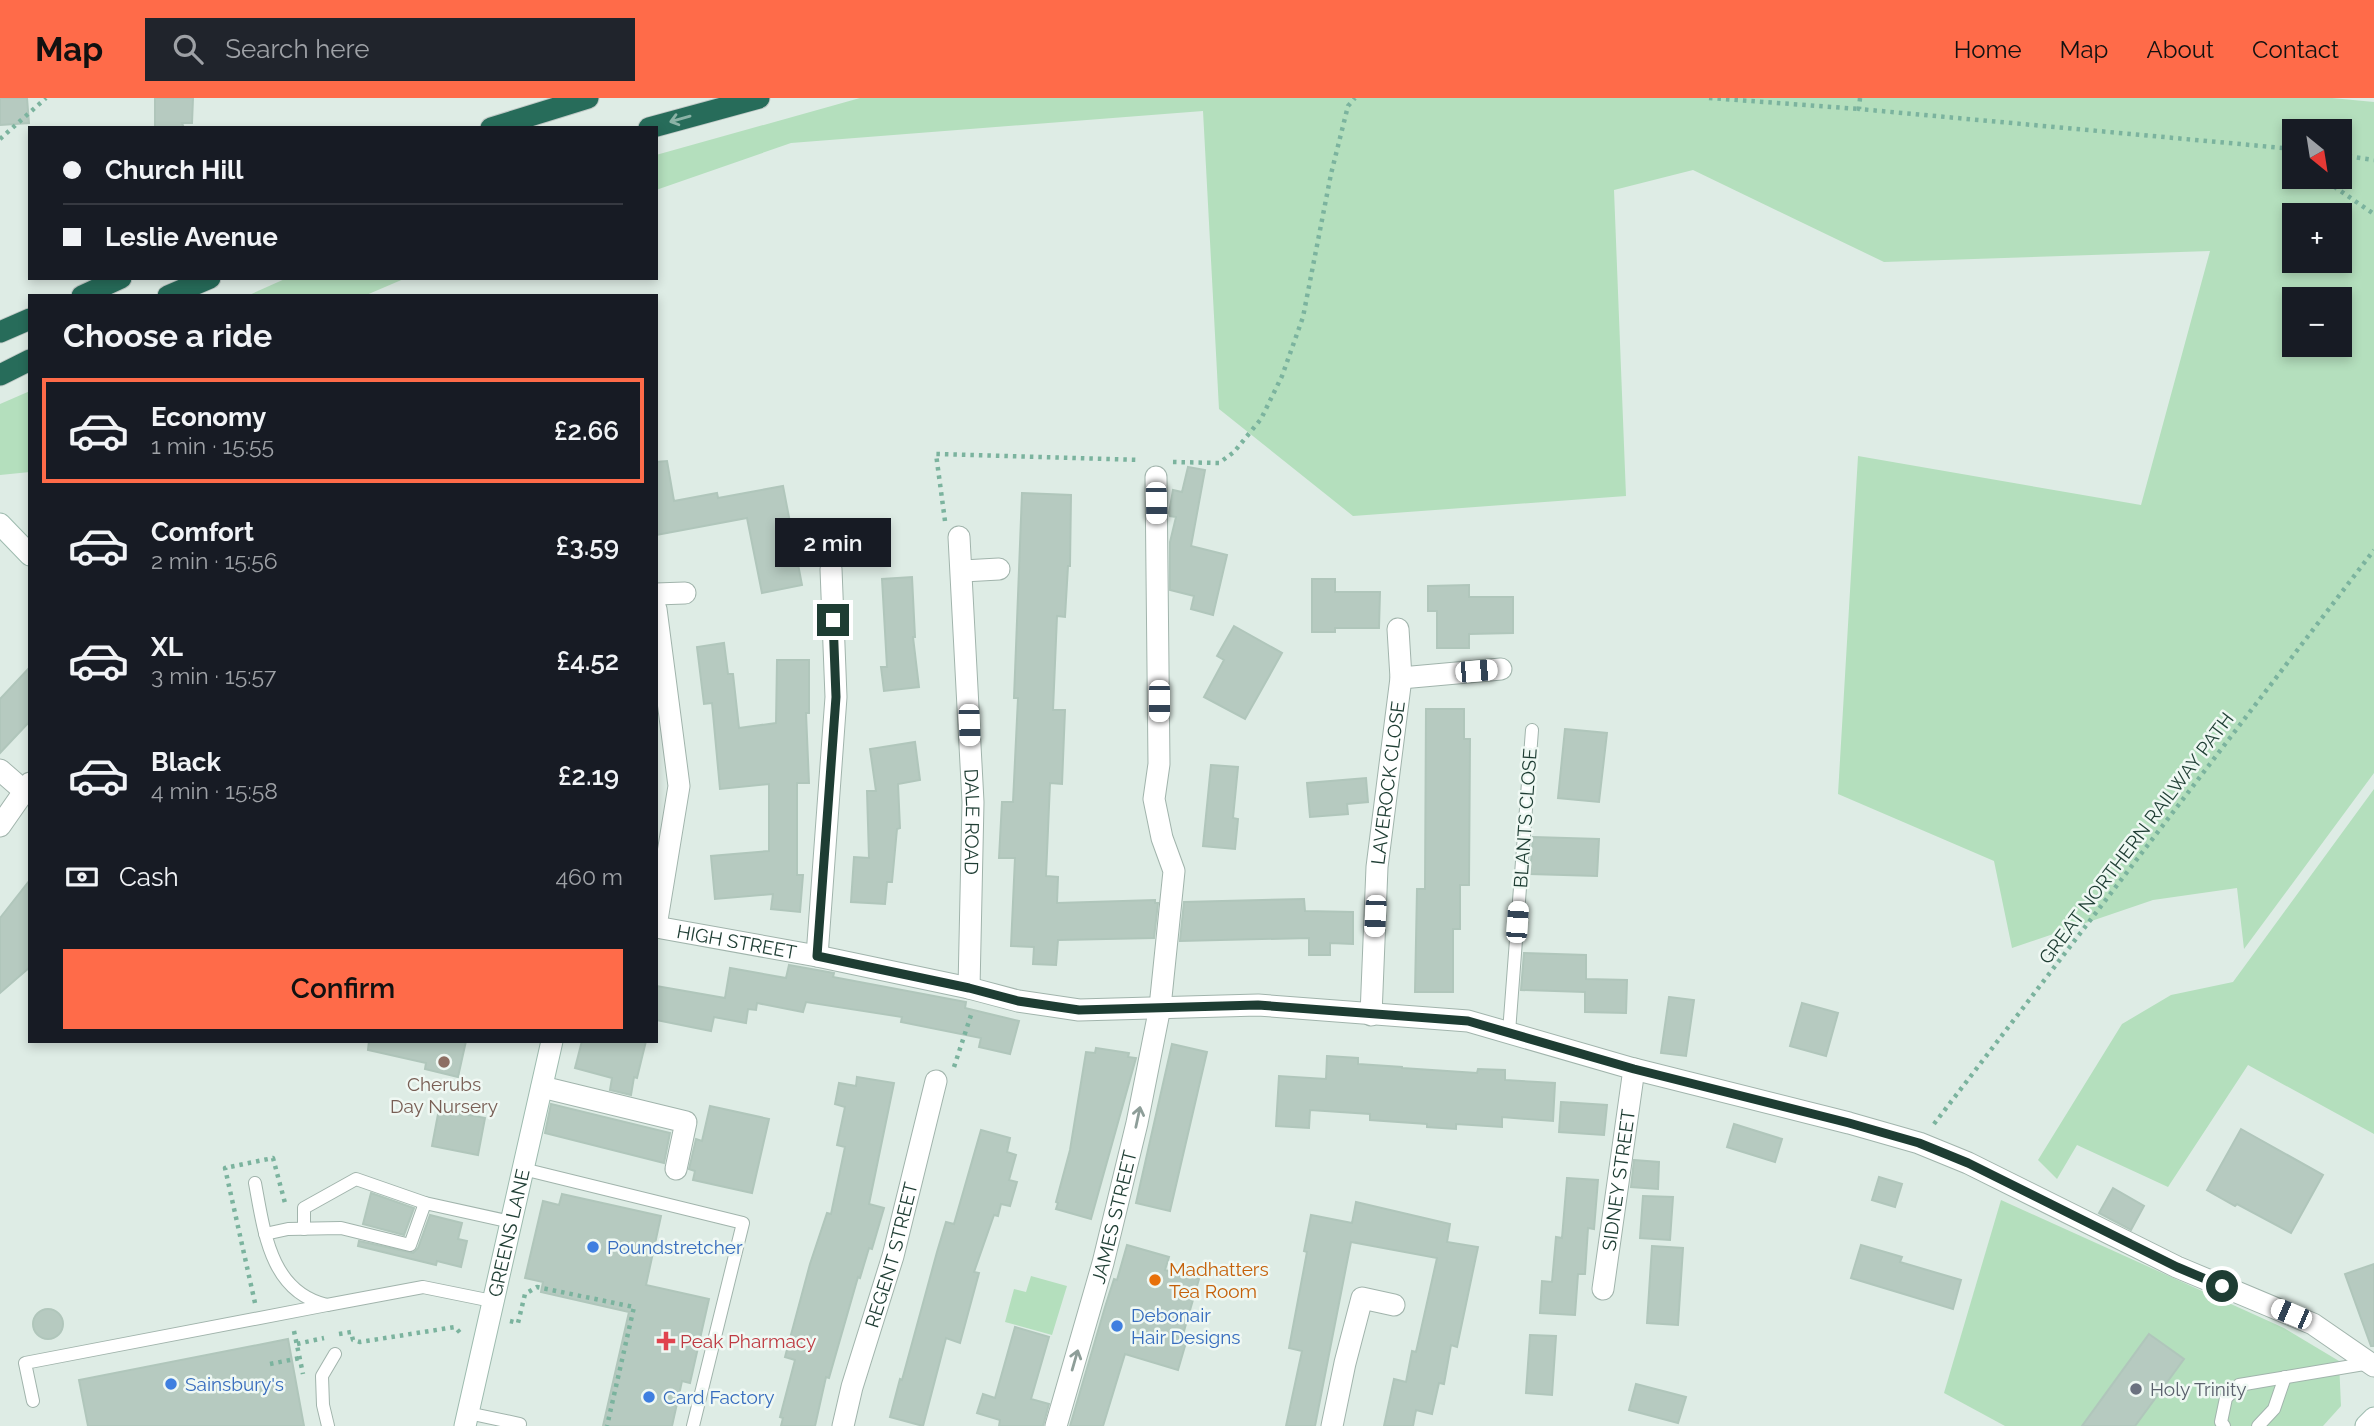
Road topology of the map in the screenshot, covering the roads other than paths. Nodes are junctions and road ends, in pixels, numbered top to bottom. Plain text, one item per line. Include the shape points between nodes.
1 (588, 98) edge
2 (759, 98) edge
3 (497, 126) edge
4 (656, 126) edge
5 (117, 280) edge
6 (205, 280) edge
7 (86, 294) edge
8 (173, 294) edge
9 (28, 320) edge
10 (0, 332) edge
11 (28, 361) edge
12 (0, 374) edge
13 (1156, 466) road end
14 (0, 524) edge
15 (959, 537) road end
16 (28, 553) edge
17 (831, 569) dead end
18 (999, 569) dead end
19 (963, 571) junction
20 (685, 593) dead end
21 (658, 594) edge
22 (658, 624) edge
23 (1398, 629) dead end
24 (1501, 669) dead end
25 (1401, 678) junction
26 (1532, 730) dead end
27 (0, 770) edge
28 (26, 787) edge
29 (0, 826) edge
30 (658, 915) edge
31 (658, 927) edge
32 (817, 956) junction
33 (973, 989) junction
34 (1160, 1007) junction
35 (1371, 1014) junction
36 (1508, 1032) junction
37 (552, 1043) edge
38 (1634, 1069) junction
39 (936, 1081) road end
40 (542, 1087) junction
41 (523, 1168) junction
42 (676, 1169) dead end
43 (255, 1183) dead end
44 (425, 1203) junction
45 (511, 1222) junction
46 (304, 1229) junction
47 (265, 1234) junction
48 (1603, 1289) dead end
49 (327, 1305) junction
50 (1394, 1306) dead end
51 (491, 1308) junction
52 (335, 1354) dead end
53 (2372, 1364) edge
54 (2285, 1377) junction
55 (33, 1401) dead end
56 (2374, 1418) edge
57 (466, 1419) edge
58 (520, 1424) dead end
59 (328, 1426) edge
60 (692, 1426) edge
61 (843, 1426) edge
62 (1056, 1426) edge
63 (1332, 1426) edge
64 (2224, 1426) edge
65 (2258, 1426) edge
66 (2366, 1426) edge

1 - 3 highway
2 -> 4 highway
5 - 7 highway
6 - 8 highway
9 - 10 highway
11 - 12 highway
13 - 34 street, JAMES STREET via 1159,764 1154,799 1174,871
14 - 16 street
15 - 19 street, DALE ROAD
17 - 32 street via 836,697
18 - 19 street
19 - 33 street, DALE ROAD via 973,802
20 - 21 street
22 - 30 street via 680,786
23 - 25 street, LAVEROCK CLOSE
24 - 25 street, LAVEROCK CLOSE
25 - 35 street, LAVEROCK CLOSE via 1377,867
26 - 36 lane, BLANTS CLOSE
27 - 28 street
28 - 29 street
31 - 32 street, HIGH STREET
32 - 33 street, HIGH STREET
33 - 34 street, HIGH STREET via 1079,1010
34 - 35 street, HIGH STREET via 1258,1005
62 -> 34 street, JAMES STREET via 1106,1250
35 - 36 street, HIGH STREET via 1468,1021
36 - 38 street, HIGH STREET
37 - 40 street, GREENS LANE
38 - 48 street, SIDNEY STREET
38 - 53 street, HIGH STREET via 1919,1143 2177,1267 2313,1324
39 - 61 street, REGENT STREET via 893,1256
40 - 41 street, GREENS LANE
40 - 42 street via 686,1122
41 - 45 street, GREENS LANE
41 - 60 lane via 743,1223
43 - 47 lane
44 - 45 lane
44 - 46 lane via 410,1245 341,1228
44 - 46 lane via 356,1179 304,1208
45 - 51 street, GREENS LANE
46 - 47 lane
47 - 49 lane via 282,1276 313,1302
49 - 51 lane via 423,1287
49 - 55 lane via 25,1363
50 - 63 street via 1362,1298
51 - 57 street, GREENS LANE
52 - 59 lane via 322,1376
53 - 54 lane
54 - 64 lane via 2239,1385 2226,1398
54 - 65 lane via 2274,1409
56 - 66 street
57 - 58 lane

